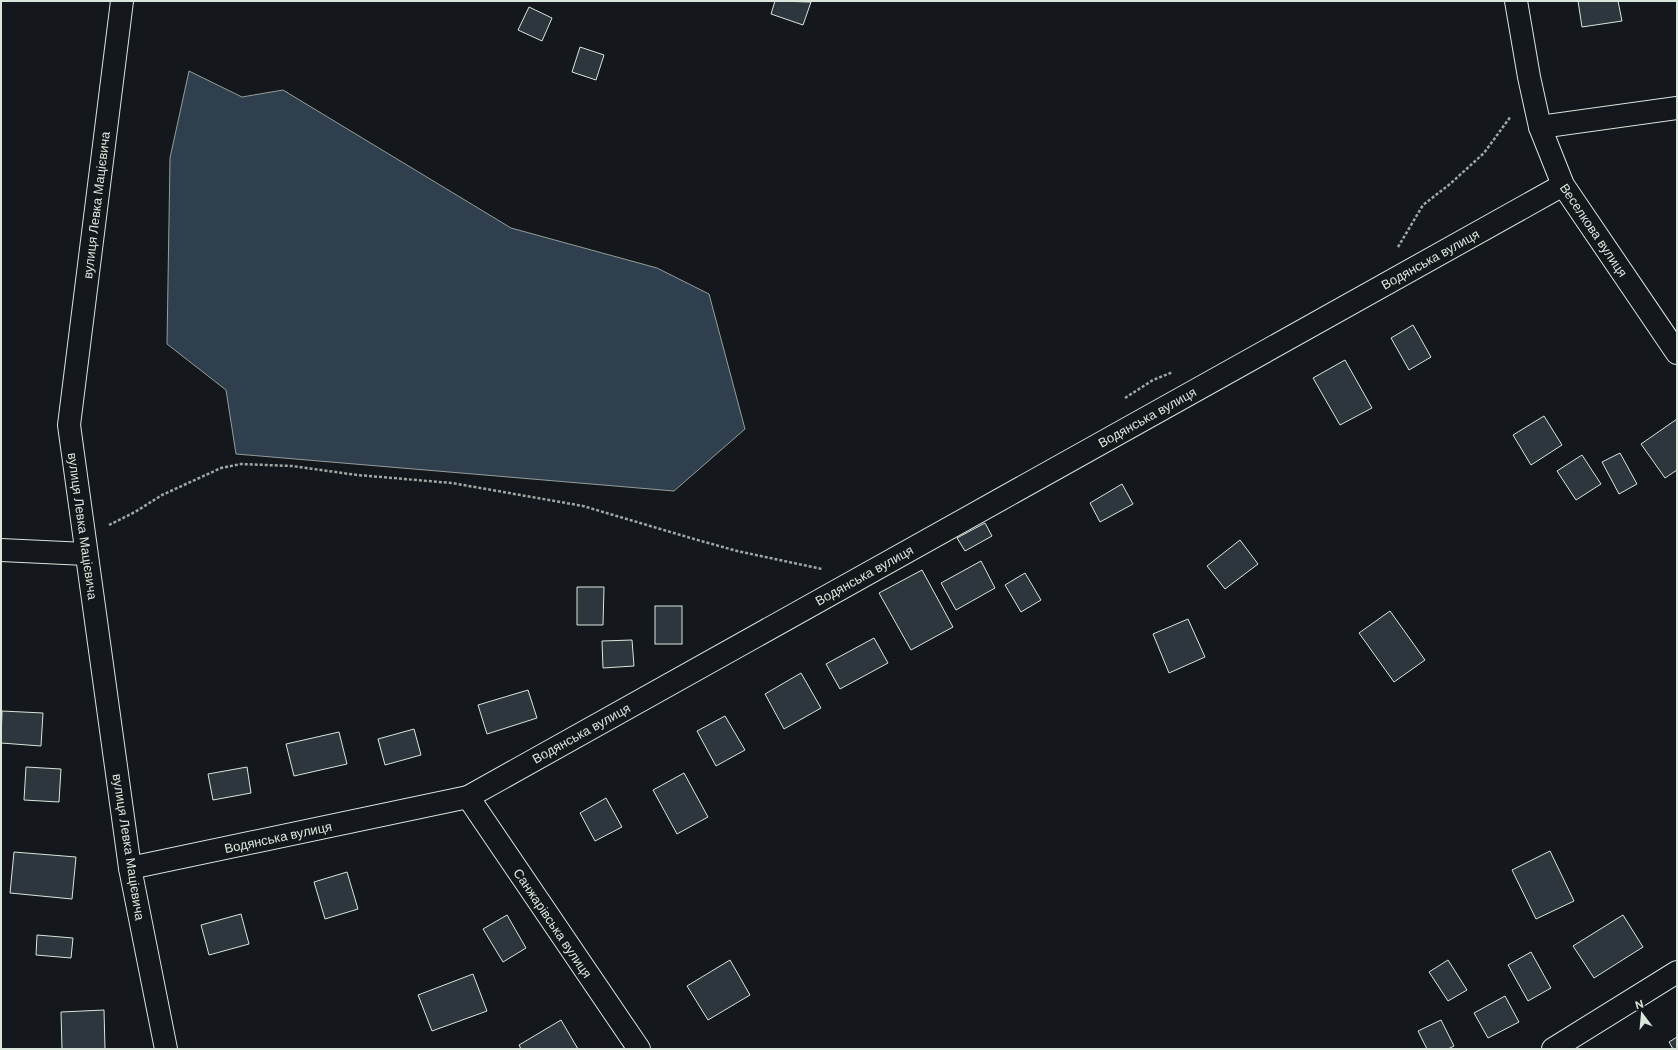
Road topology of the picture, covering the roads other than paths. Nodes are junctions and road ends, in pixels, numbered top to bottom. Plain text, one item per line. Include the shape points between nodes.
1 (122, 1) edge
2 (1516, 1) edge
3 (1677, 108) edge
4 (1540, 127) junction
5 (1563, 186) junction
6 (1677, 353) edge
7 (85, 544) junction
8 (1, 550) edge
9 (468, 797) junction
10 (130, 868) junction
11 (1677, 972) edge
12 (166, 1049) edge
13 (639, 1049) edge
14 (1553, 1049) edge

1 - 7 street, вулиця Левка Мацієвича via 69,425
2 - 4 street, Веселкова вулиця
3 - 4 street
4 - 5 street, Веселкова вулиця
5 - 6 street, Веселкова вулиця
5 - 9 street, Водянська вулиця
7 - 8 street
7 - 10 street, вулиця Левка Мацієвича
9 - 10 street, Водянська вулиця
9 - 13 street, Санжарівська вулиця
10 - 12 street, вулиця Левка Мацієвича
11 - 14 street

